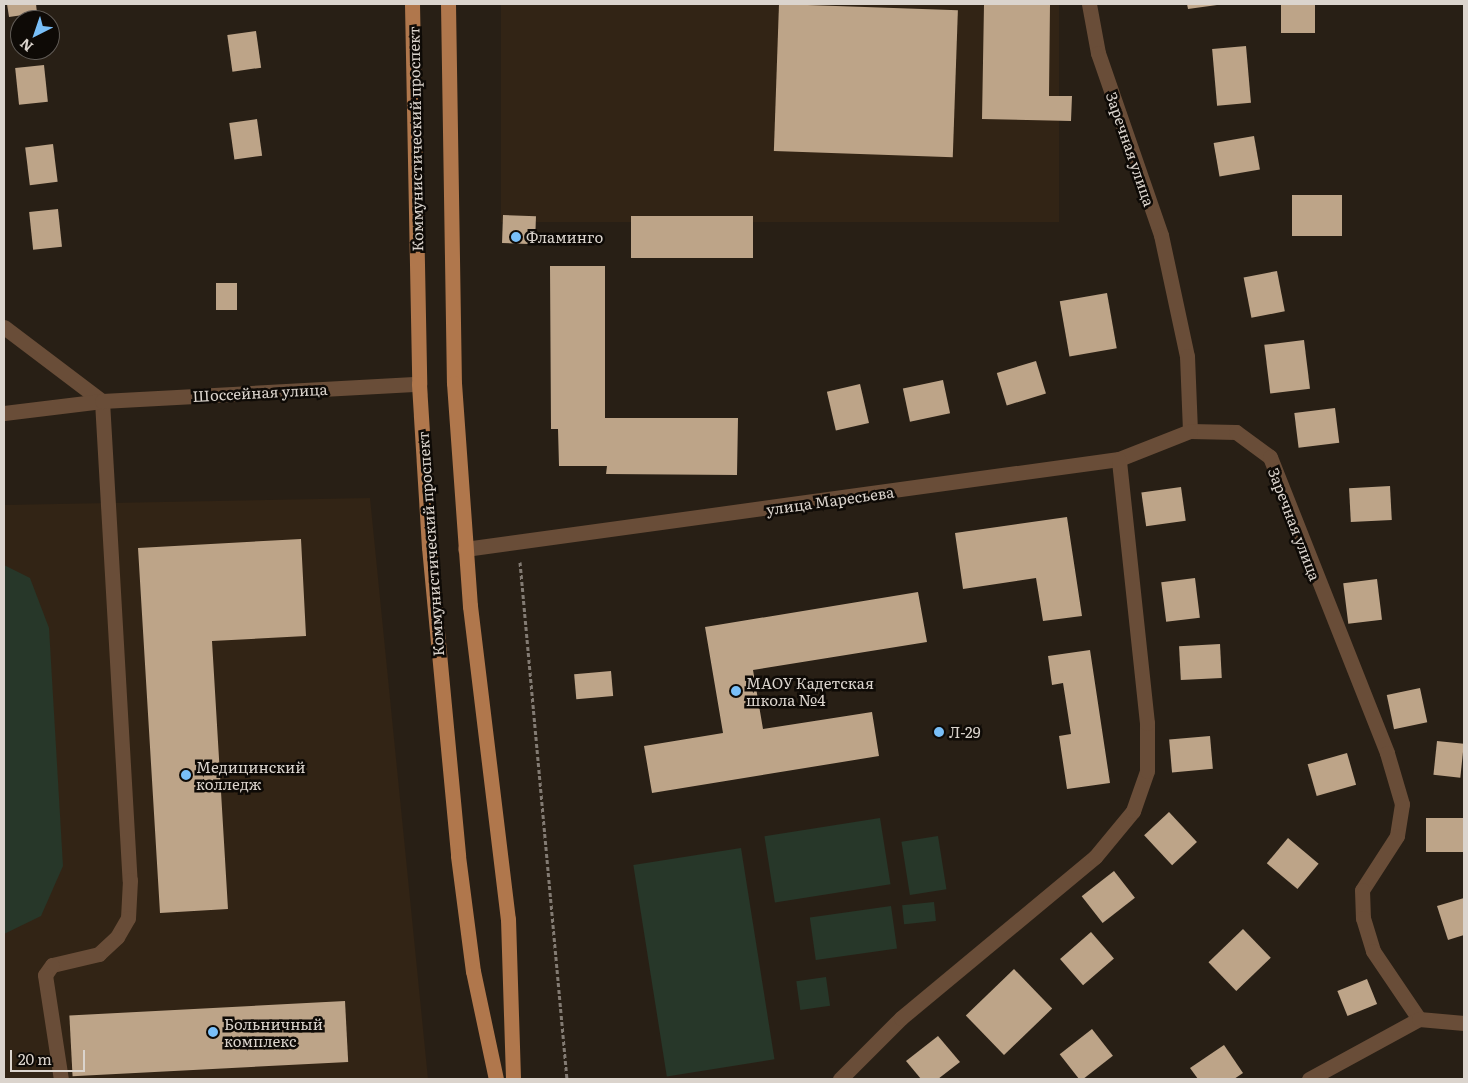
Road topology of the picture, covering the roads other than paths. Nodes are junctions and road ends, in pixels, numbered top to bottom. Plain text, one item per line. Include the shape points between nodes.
1 (412, 4) edge
2 (448, 4) edge
3 (1089, 4) edge
4 (4, 327) edge
5 (419, 384) junction
6 (102, 401) junction
7 (4, 413) edge
8 (1190, 431) junction
9 (1119, 459) junction
10 (466, 549) junction
11 (1419, 1019) junction
12 (1464, 1023) edge
13 (61, 1079) edge
14 (496, 1079) edge
15 (512, 1079) edge
16 (840, 1079) edge
17 (1309, 1079) edge

1 - 5 main road, Коммунистический проспект
2 - 10 main road via 453,345
3 - 8 street, Заречная улица via 1098,53 1161,235 1187,356
4 - 6 street
5 - 6 street, Шоссейная улица
5 - 14 main road, Коммунистический проспект via 458,856 473,971
6 - 7 street, Шоссейная улица
6 - 13 street via 130,880 128,918 117,937 99,954 52,964 45,975
8 - 9 street, улица Маресьева
8 - 11 street, Заречная улица via 1236,432 1270,457 1387,753 1402,804 1397,836 1362,890 1363,918 1373,951
9 - 10 street, улица Маресьева via 518,546
9 - 16 street via 1147,723 1147,771 1133,811 1095,857 901,1018
10 - 15 main road via 508,919
11 - 12 street
11 - 17 street

